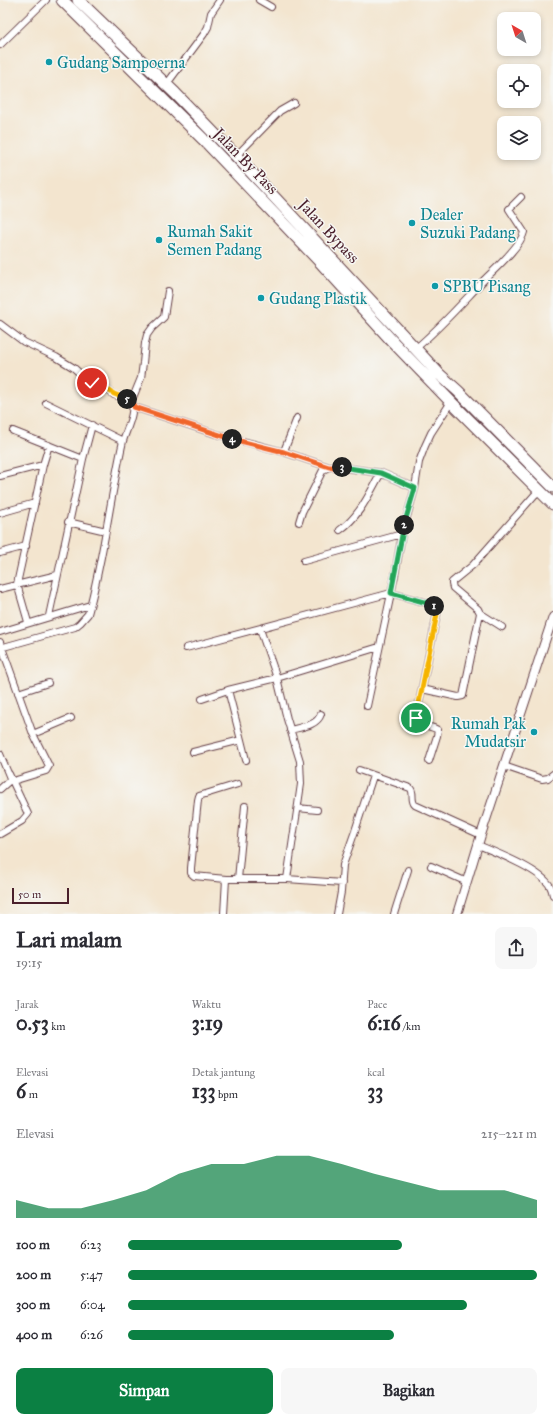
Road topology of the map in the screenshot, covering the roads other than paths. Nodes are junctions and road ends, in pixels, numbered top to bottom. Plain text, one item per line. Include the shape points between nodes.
1 (46, 0) edge
2 (62, 0) edge
3 (78, 0) edge
4 (220, 0) edge
5 (259, 0) edge
6 (271, 7) dead end
7 (0, 45) edge
8 (166, 85) junction
9 (294, 103) dead end
10 (236, 156) junction
11 (244, 165) junction
12 (235, 173) junction
13 (521, 197) dead end
14 (168, 291) dead end
15 (0, 324) edge
16 (415, 349) junction
17 (132, 400) junction
18 (451, 402) junction
19 (46, 403) dead end
20 (134, 407) junction
21 (296, 418) dead end
22 (92, 426) junction
23 (13, 431) dead end
24 (123, 441) junction
25 (49, 445) junction
26 (284, 452) junction
27 (83, 459) junction
28 (43, 465) junction
29 (329, 467) junction
30 (381, 473) junction
31 (0, 476) edge
32 (553, 487) edge
33 (415, 488) junction
34 (539, 490) junction
35 (35, 503) junction
36 (553, 504) edge
37 (0, 513) edge
38 (68, 522) junction
39 (299, 522) dead end
40 (106, 530) junction
41 (340, 530) dead end
42 (402, 534) junction
43 (26, 546) junction
44 (0, 553) edge
45 (304, 561) dead end
46 (57, 575) junction
47 (17, 584) junction
48 (0, 589) edge
49 (391, 593) junction
50 (90, 605) junction
51 (480, 613) junction
52 (49, 616) junction
53 (553, 617) edge
54 (28, 622) junction
55 (502, 627) dead end
56 (260, 629) junction
57 (0, 632) edge
58 (0, 646) edge
59 (379, 647) junction
60 (186, 648) dead end
61 (277, 678) junction
62 (48, 683) dead end
63 (422, 689) junction
64 (228, 690) junction
65 (18, 693) junction
66 (202, 699) dead end
67 (367, 706) dead end
68 (321, 714) dead end
69 (71, 718) dead end
70 (290, 730) junction
71 (33, 734) junction
72 (241, 740) junction
73 (193, 752) dead end
74 (0, 754) edge
75 (246, 760) dead end
76 (429, 761) dead end
77 (504, 766) junction
78 (359, 770) dead end
79 (9, 774) junction
80 (553, 774) edge
81 (373, 776) junction
82 (13, 781) junction
83 (238, 784) dead end
84 (0, 789) edge
85 (245, 806) dead end
86 (298, 808) junction
87 (317, 810) dead end
88 (0, 834) edge
89 (481, 835) junction
90 (478, 845) junction
91 (431, 866) dead end
92 (408, 870) dead end
93 (238, 878) junction
94 (226, 879) junction
95 (287, 879) junction
96 (467, 882) junction
97 (342, 883) junction
98 (553, 895) edge
99 (224, 914) edge
100 (337, 914) edge
101 (394, 914) edge
102 (457, 914) edge

1 - 7 street
2 - 12 highway, Jalan By Pass via 173,108
3 - 8 highway, Jalan Bypass
4 - 8 street via 211,13 204,34
5 - 6 street
8 - 10 highway, Jalan Bypass
9 - 10 street via 280,111
10 - 11 highway, Jalan Bypass
11 - 12 highway
11 - 16 highway, Jalan Bypass
12 - 18 highway, Jalan By Pass
13 - 16 street via 509,209 524,232 522,238 496,269
14 - 17 street via 164,318 147,335 140,378
15 - 17 street via 24,342 74,368 88,381
16 - 32 highway, Jalan Bypass
17 - 20 street
18 - 33 street via 424,446
18 - 34 highway
19 - 22 street
20 - 24 street
20 - 26 street via 216,434
21 - 26 street
22 - 24 street
22 - 27 street
23 - 25 street
24 - 40 street
25 - 27 street
25 - 28 street
26 - 29 street
27 - 38 street
28 - 31 street
28 - 35 street
29 - 30 street
29 - 39 street via 323,470
30 - 33 street
30 - 41 street via 358,514
33 - 42 street
34 - 36 highway
34 - 51 street via 476,562 452,582 453,588
35 - 37 street
35 - 43 street
38 - 40 street
38 - 46 street
40 - 50 street
42 - 45 street
42 - 49 street
43 - 44 street
43 - 47 street
46 - 47 street
46 - 52 street
47 - 48 street
47 - 54 street
49 - 56 street
49 - 59 street
49 - 63 street via 431,604 437,610
50 - 52 street
50 - 58 street via 85,618 75,627
51 - 55 street
51 - 63 street via 463,696
52 - 54 street
53 - 77 street
54 - 57 street
56 - 60 street
56 - 61 street
58 - 65 street
59 - 61 street
59 - 67 street
61 - 64 street
61 - 70 street
62 - 65 street
63 - 76 street via 416,718 420,723 435,728 438,733
64 - 66 street
64 - 72 street
65 - 71 street
68 - 70 street via 316,722
69 - 71 street
70 - 86 street via 300,761
71 - 82 street via 49,766 46,771
72 - 73 street
72 - 75 street
74 - 79 street
77 - 80 street via 542,779
77 - 89 street
78 - 81 street
79 - 82 street
79 - 84 street via 9,781
81 - 89 street via 410,788 413,791 415,805
81 - 97 street via 343,865
82 - 88 street via 28,814 22,821
83 - 94 street via 204,794 199,796 198,800 191,874
85 - 93 street
86 - 87 street
86 - 95 street
89 - 90 street
90 - 96 street
90 - 98 street via 514,860 542,878 551,887
91 - 96 street
92 - 101 street
93 - 94 street
93 - 95 street
94 - 99 street
95 - 97 street
96 - 102 street
97 - 100 street

